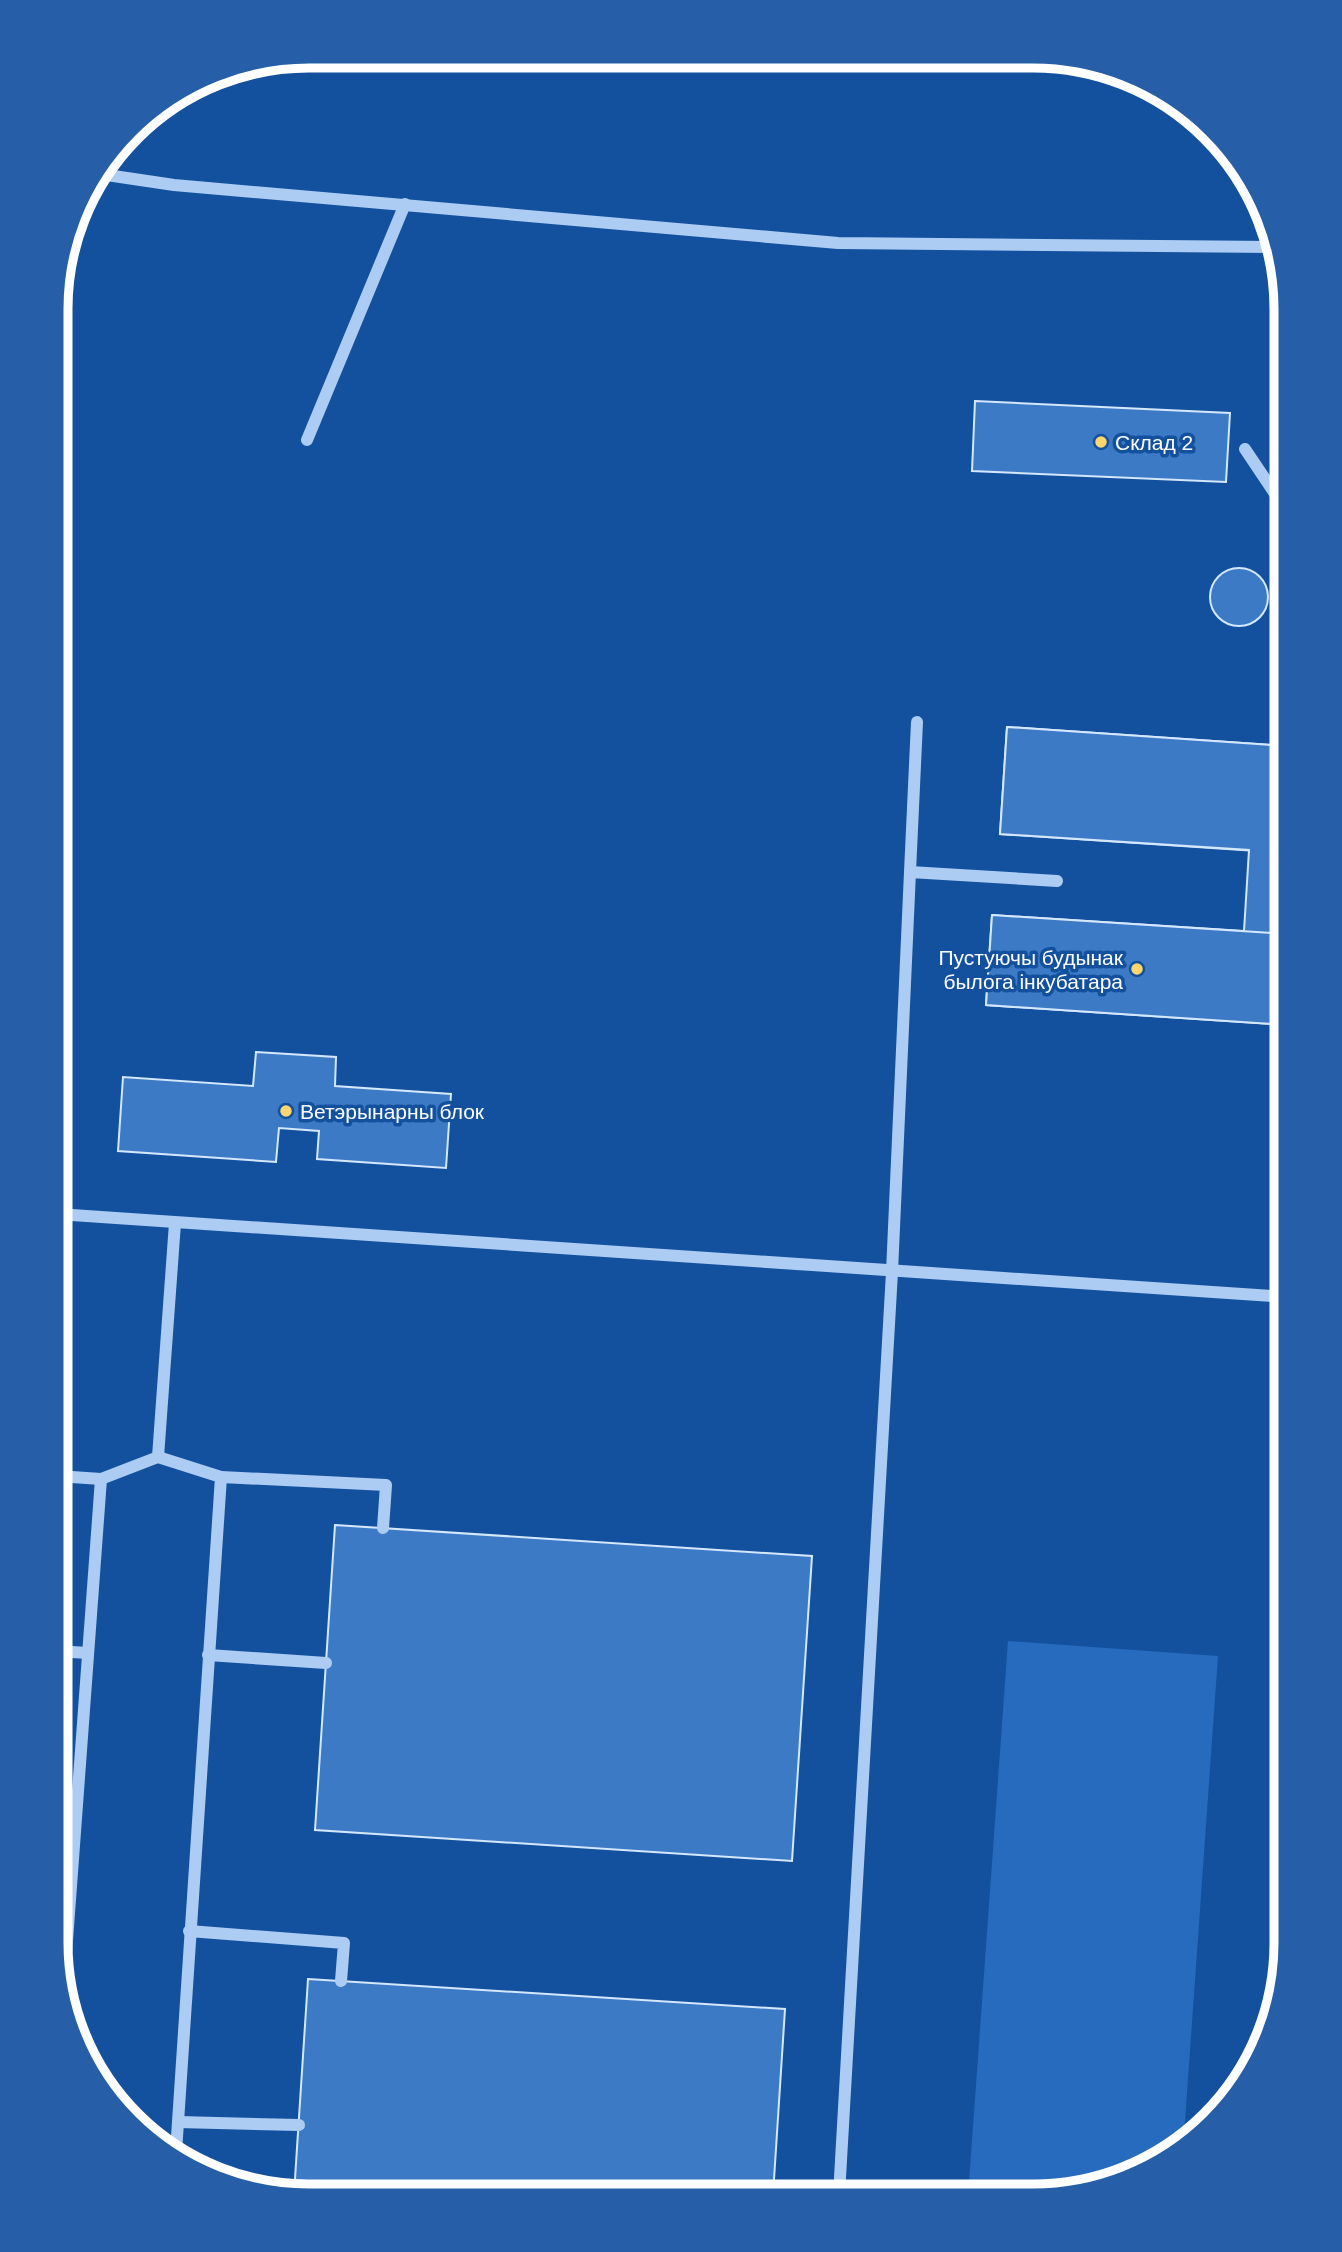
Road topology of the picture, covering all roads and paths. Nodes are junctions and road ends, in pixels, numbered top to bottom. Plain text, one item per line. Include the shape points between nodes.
1 (110, 175) edge
2 (405, 204) junction
3 (1265, 247) edge
4 (307, 440) dead end
5 (1245, 449) dead end
6 (1274, 492) edge
7 (917, 722) dead end
8 (910, 872) junction
9 (1057, 881) dead end
10 (68, 1215) edge
11 (175, 1223) junction
12 (892, 1272) junction
13 (1273, 1296) edge
14 (158, 1457) junction
15 (68, 1477) edge
16 (220, 1477) junction
17 (101, 1479) junction
18 (383, 1528) dead end
19 (68, 1652) edge
20 (88, 1653) junction
21 (208, 1655) junction
22 (326, 1663) dead end
23 (68, 1858) edge
24 (190, 1931) junction
25 (341, 1981) dead end
26 (178, 2122) junction
27 (299, 2125) dead end
28 (177, 2143) edge
29 (840, 2184) edge

1 - 2 lane
2 - 3 lane via 838,243
2 - 4 lane
5 - 6 lane
7 - 8 lane
8 - 9 lane
8 - 12 lane
10 - 11 lane
11 - 12 lane
11 - 14 lane
12 - 13 lane
12 - 29 lane
14 - 16 lane
14 - 17 lane
15 - 17 lane
16 - 18 lane via 386,1485
16 - 21 lane
17 - 20 lane
19 - 20 lane
20 - 23 lane
21 - 22 lane
21 - 24 lane
24 - 25 lane via 344,1942
24 - 26 lane
26 - 27 lane
26 - 28 lane

